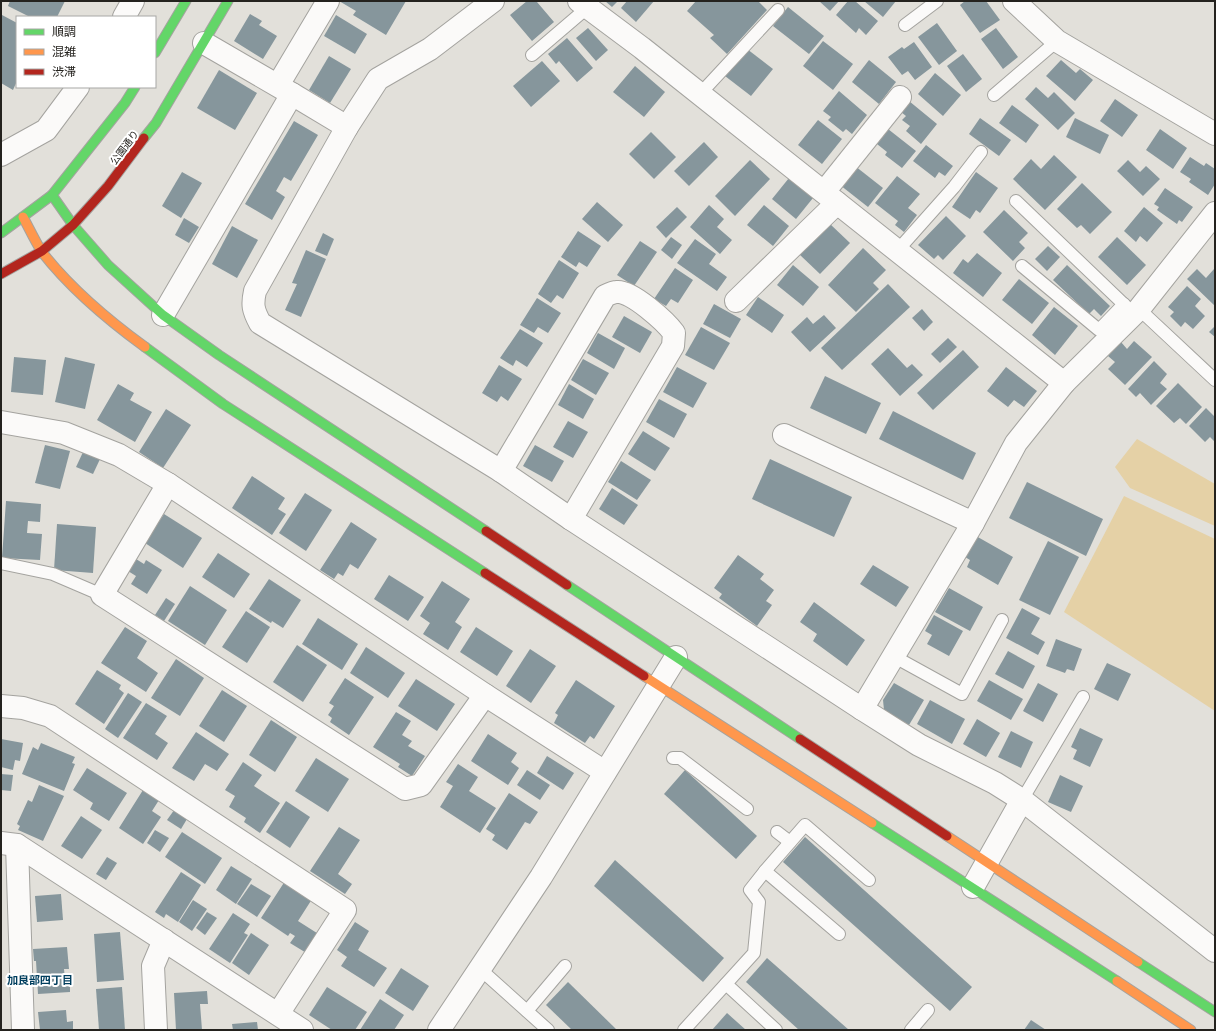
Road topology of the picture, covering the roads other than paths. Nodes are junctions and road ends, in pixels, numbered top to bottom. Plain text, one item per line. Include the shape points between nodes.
1 (133, 1) edge
2 (186, 1) edge
3 (228, 1) edge
4 (328, 1) edge
5 (493, 1) edge
6 (937, 1) edge
7 (1014, 1) edge
8 (583, 5) edge
9 (778, 10) dead end
10 (125, 16) edge
11 (905, 25) dead end
12 (1057, 41) junction
13 (204, 43) junction
14 (156, 51) edge
15 (532, 55) dead end
16 (77, 88) edge
17 (134, 88) edge
18 (285, 89) junction
19 (700, 94) junction
20 (994, 95) dead end
21 (900, 97) dead end
22 (347, 127) junction
23 (1215, 134) edge
24 (981, 152) dead end
25 (1, 155) edge
26 (52, 195) junction
27 (830, 198) junction
28 (1016, 201) dead end
29 (1215, 213) edge
30 (23, 217) junction
31 (73, 225) junction
32 (1, 233) edge
33 (42, 251) junction
34 (897, 251) junction
35 (1022, 266) dead end
36 (1, 274) edge
37 (736, 301) dead end
38 (1132, 309) junction
39 (163, 315) junction
40 (1215, 380) edge
41 (1064, 383) junction
42 (1, 422) edge
43 (784, 435) dead end
44 (501, 471) junction
45 (168, 484) junction
46 (571, 519) junction
47 (973, 523) junction
48 (1, 563) edge
49 (102, 595) junction
50 (1002, 620) dead end
51 (893, 656) junction
52 (676, 657) junction
53 (658, 685) junction
54 (485, 695) junction
55 (1083, 698) dead end
56 (1, 706) edge
57 (862, 709) junction
58 (673, 758) dead end
59 (605, 772) junction
60 (1022, 800) junction
61 (747, 809) dead end
62 (777, 832) dead end
63 (790, 842) junction
64 (9, 844) edge
65 (987, 863) junction
66 (765, 871) junction
67 (869, 880) dead end
68 (973, 887) junction
69 (839, 934) dead end
70 (164, 940) junction
71 (1215, 950) edge
72 (565, 966) dead end
73 (480, 969) junction
74 (726, 984) junction
75 (928, 1010) dead end
76 (527, 1011) junction
77 (1215, 1012) edge
78 (278, 1014) junction
79 (1174, 1026) edge
80 (23, 1030) edge
81 (156, 1030) edge
82 (302, 1030) edge
83 (439, 1030) edge
84 (548, 1030) edge
85 (684, 1030) edge
86 (776, 1030) edge
87 (911, 1030) edge
88 (1191, 1030) edge

1 - 10 street
2 - 14 street
3 - 13 street, 公園通り
4 - 18 street
5 - 22 street via 430,49 378,79
6 - 11 lane
7 - 12 street
8 - 15 lane
8 - 19 street
9 - 19 lane
12 - 20 lane
12 - 23 street
13 - 18 street
13 - 31 street, 公園通り via 156,123 108,186
16 - 25 street via 46,130
17 - 26 street via 126,103
18 - 22 street
18 - 39 street
19 - 27 street
21 - 27 street
22 - 44 street via 256,291 252,302 255,313 260,322
24 - 34 lane via 954,187
26 - 30 street
26 - 31 street
27 - 34 street
27 - 37 street
28 - 38 lane
29 - 38 street
30 - 32 street
30 - 33 street
31 - 33 street, 公園通り
31 - 39 street via 108,265
33 - 36 street, 公園通り
33 - 53 street via 73,287 120,329 223,404
34 - 41 street
35 - 38 lane via 1099,330
38 - 40 lane
38 - 41 street
39 - 52 street via 219,355
41 - 47 street via 1016,443
42 - 45 street via 64,433 119,455 130,468
43 - 47 street
44 - 46 street
44 - 46 street via 605,296 618,291 630,295 667,324 674,333 674,346
45 - 49 street
45 - 54 street
46 - 57 street
47 - 51 street
48 - 49 lane via 53,574
49 - 54 street via 405,789 421,785
50 - 51 lane via 962,694
51 - 57 street
52 - 53 street
52 - 65 street
53 - 59 street
53 - 68 street
54 - 59 street
55 - 60 lane
56 - 78 street via 23,708 50,716 345,910
57 - 60 street via 919,745 995,783
58 - 61 lane via 680,758
59 - 73 street via 541,877
60 - 65 street
60 - 71 street
62 - 63 lane
63 - 66 lane
63 - 67 lane via 805,825
64 - 70 street
64 - 80 street
65 - 68 street
65 - 77 street
66 - 69 lane
66 - 74 lane via 750,890 759,902 754,953
68 - 79 street
70 - 78 street
70 - 81 street via 153,966
72 - 76 lane
73 - 76 lane
73 - 83 street
74 - 85 lane
74 - 86 lane
75 - 87 lane
76 - 84 lane
78 - 82 street
79 - 88 street

